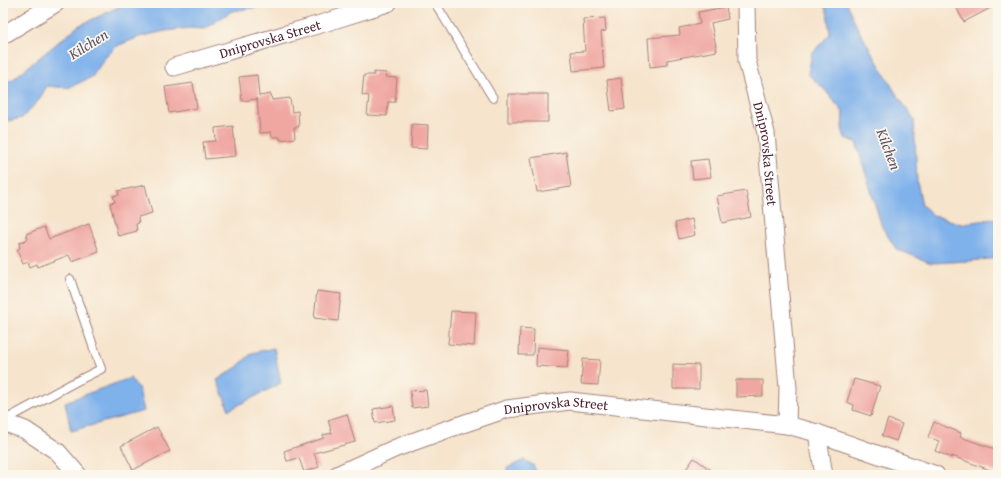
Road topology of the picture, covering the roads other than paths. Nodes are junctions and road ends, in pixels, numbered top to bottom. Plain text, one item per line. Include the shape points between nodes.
1 (56, 3) edge
2 (388, 3) edge
3 (437, 3) edge
4 (746, 3) edge
5 (3, 35) edge
6 (174, 67) dead end
7 (493, 98) dead end
8 (70, 279) dead end
9 (3, 421) edge
10 (787, 425) junction
11 (817, 433) junction
12 (78, 475) edge
13 (337, 475) edge
14 (824, 475) edge
15 (936, 475) edge

1 - 5 street
2 - 6 street, Dniprovska Street
3 - 7 lane
4 - 10 street, Dniprovska Street via 747,61 766,133 788,388
8 - 9 lane via 101,369
9 - 12 street via 25,430 58,452
10 - 11 street, Dniprovska Street
10 - 13 street, Dniprovska Street via 570,401 507,409 396,448
11 - 14 street
11 - 15 street, Dniprovska Street

